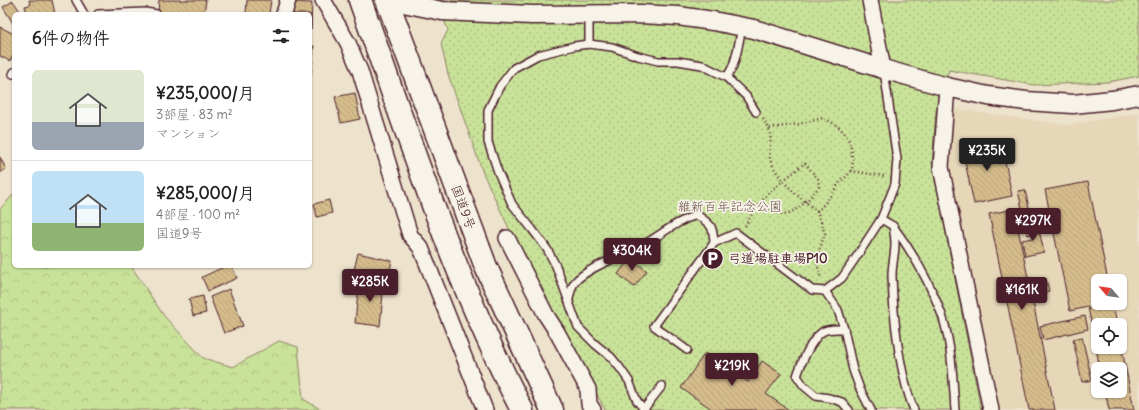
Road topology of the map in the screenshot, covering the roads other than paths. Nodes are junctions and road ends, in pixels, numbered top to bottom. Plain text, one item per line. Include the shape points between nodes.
1 (76, 0) edge
2 (288, 0) edge
3 (323, 0) edge
4 (360, 0) edge
5 (388, 0) edge
6 (870, 0) edge
7 (83, 12) edge
8 (285, 12) edge
9 (589, 15) junction
10 (742, 27) junction
11 (589, 44) junction
12 (883, 69) junction
13 (726, 77) junction
14 (947, 87) junction
15 (1139, 95) edge
16 (756, 112) road end
17 (881, 219) junction
18 (893, 226) junction
19 (507, 238) dead end
20 (714, 243) junction
21 (825, 291) junction
22 (568, 299) junction
23 (844, 329) junction
24 (687, 350) dead end
25 (662, 386) dead end
26 (644, 409) edge
27 (485, 410) edge
28 (522, 410) edge
29 (552, 410) edge
30 (593, 410) edge
31 (849, 410) edge
32 (871, 410) edge
33 (914, 410) edge
34 (955, 410) edge
35 (990, 410) edge

1 - 7 lane
2 - 8 street
3 - 27 street via 348,43 360,71 410,235 425,255
4 - 28 highway via 445,238 503,373
5 - 9 street via 442,11
5 - 29 highway, 国道9号 via 486,267
6 - 12 street
9 - 10 street via 678,16
9 - 11 lane
10 - 12 street
10 - 13 lane via 730,73
11 - 13 lane via 612,47 658,61 678,61 702,66
11 - 22 lane via 538,55 514,68 500,86 488,110 488,142 498,172 512,204 550,254
12 - 14 street
12 - 17 lane via 897,159 896,184
13 - 16 lane via 746,96
14 - 15 street via 988,96 1073,104
14 - 35 street via 941,167
17 - 18 lane
17 - 21 lane via 842,278
18 - 33 lane via 895,244 892,274 895,321
18 - 34 lane via 918,262 942,316 950,353
19 - 30 street via 546,315 558,332 588,389 589,404
20 - 21 lane via 736,233 812,290
20 - 22 lane via 713,229 706,221 697,216 688,218 644,244 583,274 574,282
20 - 24 lane via 654,326
21 - 23 lane via 838,310
22 - 26 lane via 578,327 620,368
23 - 31 lane via 823,331 800,364 797,376 816,396 842,402
23 - 32 lane via 853,370
25 - 26 lane

